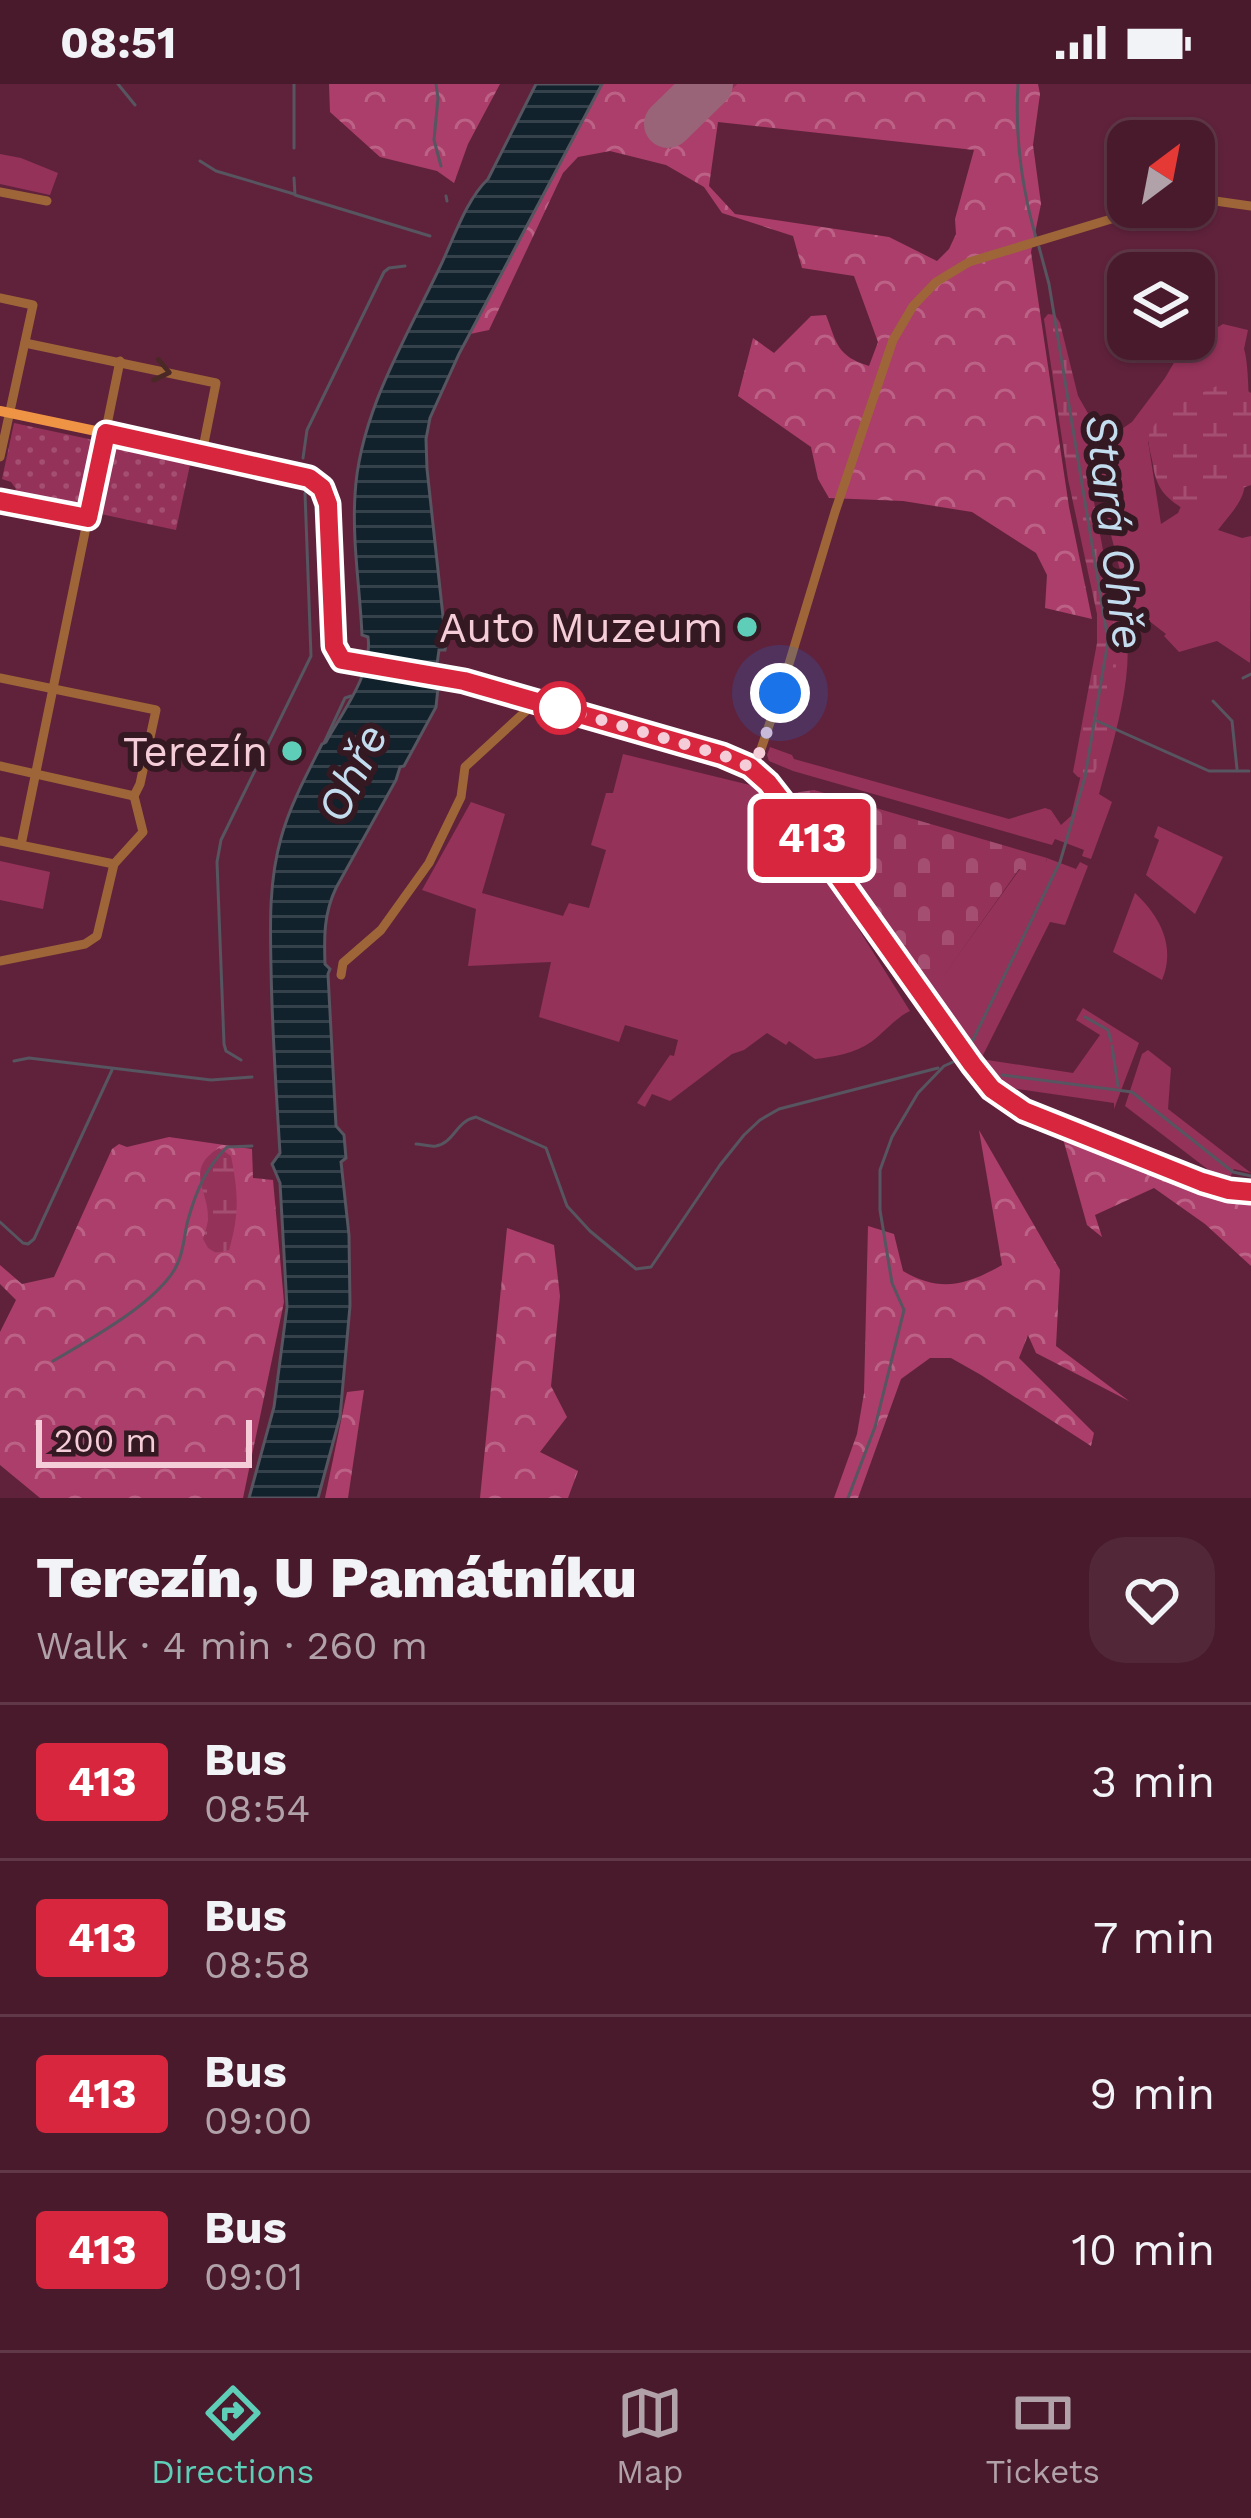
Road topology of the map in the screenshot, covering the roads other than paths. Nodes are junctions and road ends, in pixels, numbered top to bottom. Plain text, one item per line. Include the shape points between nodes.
1 (0, 192) edge
2 (47, 201) dead end
3 (1215, 201) edge
4 (1251, 206) edge
5 (1107, 220) edge
6 (0, 298) edge
7 (25, 343) junction
8 (120, 362) junction
9 (5, 412) edge
10 (106, 433) junction
11 (202, 453) junction
12 (0, 457) edge
13 (0, 501) edge
14 (88, 518) junction
15 (0, 678) edge
16 (54, 689) junction
17 (532, 699) junction
18 (0, 766) edge
19 (750, 767) junction
20 (36, 773) junction
21 (134, 796) junction
22 (0, 841) edge
23 (20, 845) junction
24 (114, 864) junction
25 (0, 961) edge
26 (341, 975) dead end
27 (1251, 1192) edge

1 - 2 street
3 - 4 street
5 - 19 street via 969,262 913,306 893,340
6 - 7 street via 33,305
7 - 8 street
7 - 9 street
8 - 10 street
8 -> 11 street via 216,382
9 - 10 main road
9 - 12 street
10 - 11 main road
10 - 14 street
11 - 17 main road via 302,475 322,488 338,656
13 - 14 street
14 - 16 street
15 - 16 street
16 - 20 street
16 - 21 street via 156,710
17 - 19 main road
17 - 26 street via 465,767 461,797 429,863
18 - 20 street
19 - 27 main road via 814,842 992,1089 1024,1111 1202,1182
20 - 21 street
20 - 23 street
21 - 24 street via 143,832
22 - 23 street
23 - 24 street
24 - 25 street via 97,936

